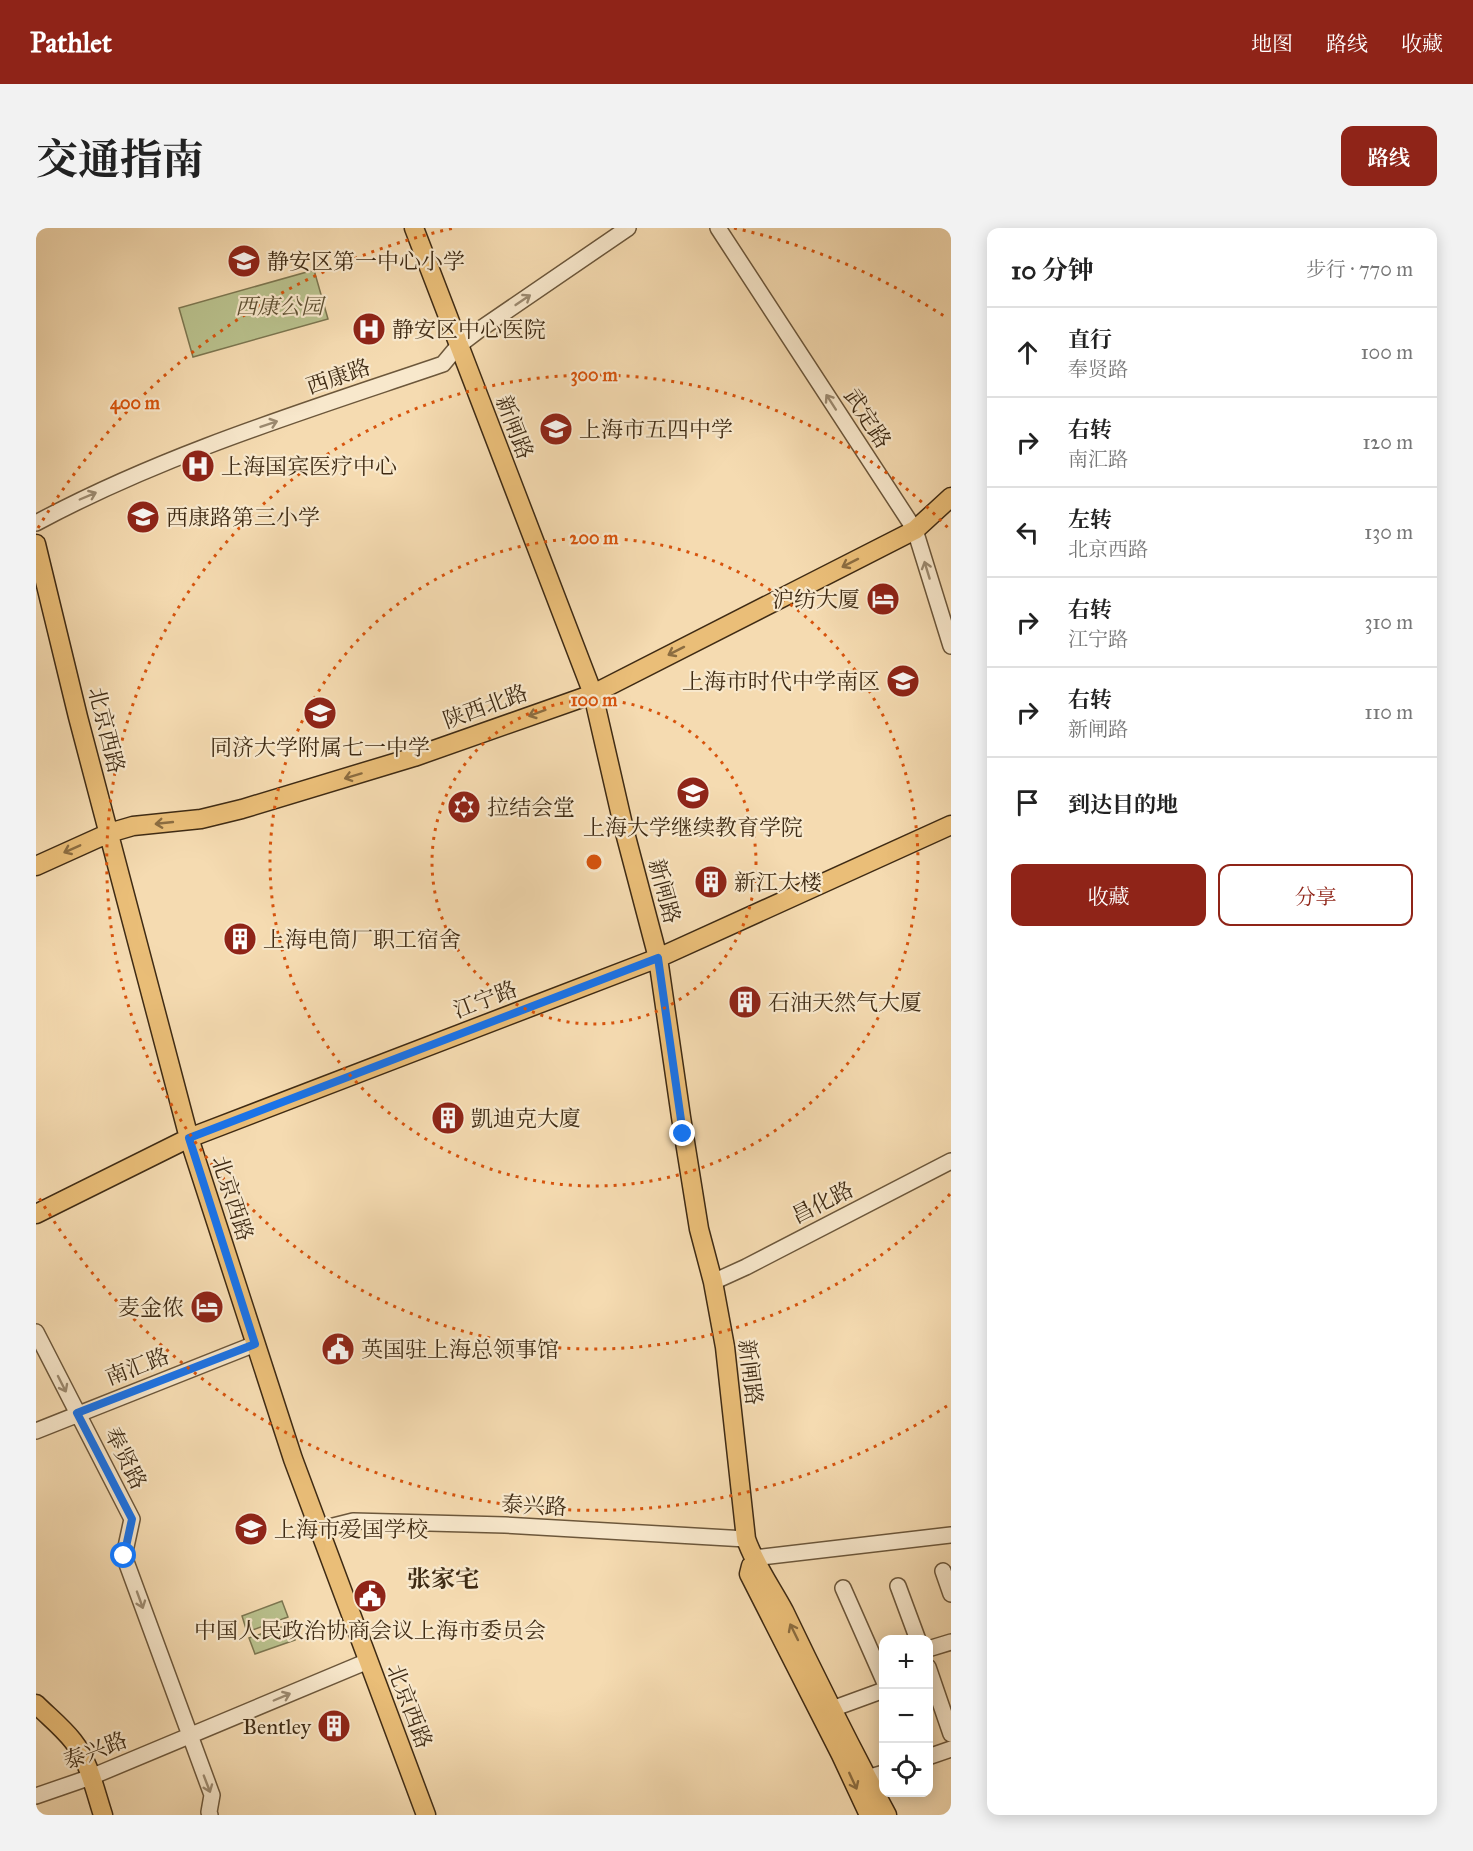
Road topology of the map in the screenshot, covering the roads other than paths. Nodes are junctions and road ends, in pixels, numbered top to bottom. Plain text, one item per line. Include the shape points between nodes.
1 (414, 228) edge
2 (628, 228) edge
3 (718, 228) edge
4 (458, 346) junction
5 (951, 497) edge
6 (36, 523) edge
7 (915, 530) junction
8 (36, 544) edge
9 (951, 646) edge
10 (593, 694) junction
11 (951, 825) edge
12 (109, 833) junction
13 (36, 866) edge
14 (658, 958) junction
15 (189, 1138) junction
16 (951, 1161) edge
17 (36, 1214) edge
18 (713, 1282) junction
19 (36, 1332) edge
20 (255, 1344) junction
21 (77, 1413) junction
22 (36, 1431) edge
23 (321, 1529) junction
24 (951, 1535) edge
25 (746, 1539) junction
26 (753, 1558) junction
27 (943, 1571) dead end
28 (898, 1586) dead end
29 (843, 1588) dead end
30 (951, 1594) edge
31 (916, 1635) edge
32 (951, 1642) edge
33 (933, 1647) edge
34 (368, 1660) junction
35 (879, 1670) edge
36 (933, 1683) edge
37 (879, 1692) edge
38 (36, 1704) edge
39 (832, 1709) junction
40 (951, 1734) edge
41 (189, 1736) junction
42 (951, 1749) edge
43 (933, 1755) edge
44 (875, 1775) edge
45 (91, 1777) junction
46 (36, 1796) edge
47 (103, 1815) edge
48 (210, 1815) edge
49 (426, 1815) edge
50 (869, 1815) edge
51 (887, 1815) edge

1 - 4 main road, 新闸路
4 -> 2 street, 西康路
7 -> 3 street, 武定路
6 -> 4 street, 西康路 via 77,501 224,439 443,364
4 - 10 main road, 新闸路
5 - 7 main road, 陕西北路
9 -> 7 street, 武定路
7 -> 10 main road, 陕西北路
8 - 12 main road, 北京西路
10 -> 12 main road, 陕西北路 via 414,757 242,809
10 - 14 main road, 新闸路
11 - 14 main road, 江宁路
12 -> 13 main road, 陕西北路
12 - 15 main road, 北京西路
14 - 15 main road, 江宁路
14 - 18 main road, 新闸路 via 695,1207
15 - 17 main road, 江宁路
15 - 20 main road, 北京西路
16 - 18 street, 昌化路
18 - 25 main road, 新闸路 via 725,1347
19 -> 21 street, 奉贤路
20 - 21 street, 南汇路
20 - 23 main road, 北京西路
21 - 22 street, 南汇路
21 -> 41 street, 奉贤路 via 132,1519 124,1556
23 - 25 street, 泰兴路 via 353,1521
23 - 34 main road, 北京西路
24 - 26 street
25 - 26 main road, 新闸路
39 -> 26 main road, 新闸路 via 777,1597
26 -> 50 main road, 新闸路 via 749,1574
27 - 30 street
28 - 31 street
29 - 35 street
32 - 33 street
41 -> 34 street, 泰兴路
34 - 49 main road, 北京西路
36 - 40 street
37 - 39 street
38 - 45 main road via 72,1739
39 - 44 main road, 新闸路
41 - 45 street, 泰兴路
41 -> 48 street, 奉贤路 via 212,1795
42 - 43 street
44 - 51 main road, 新闸路
45 - 46 street, 泰兴路
45 - 47 main road

